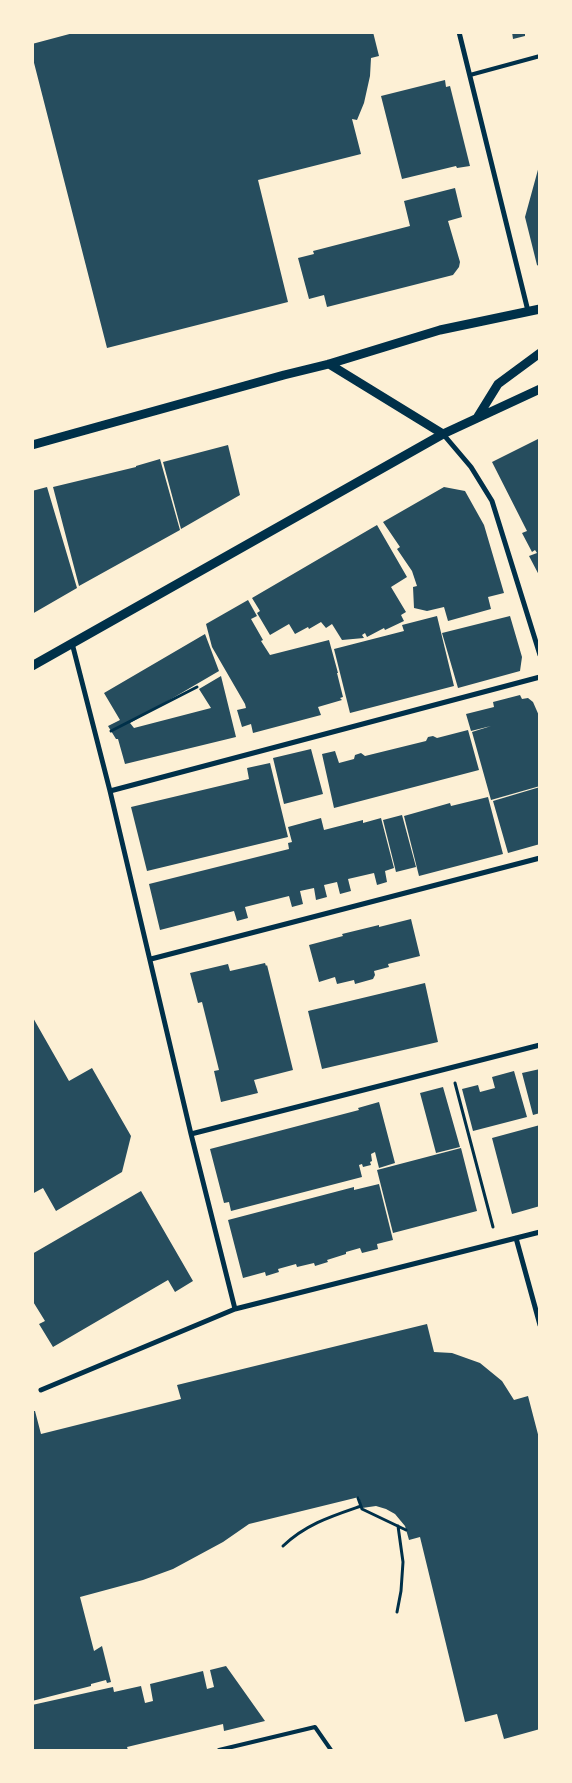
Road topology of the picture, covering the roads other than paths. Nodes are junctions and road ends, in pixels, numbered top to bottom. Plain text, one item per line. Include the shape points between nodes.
1 (459, 32) edge
2 (540, 56) edge
3 (470, 75) junction
4 (540, 309) edge
5 (528, 311) junction
6 (540, 353) edge
7 (329, 364) junction
8 (540, 389) edge
9 (477, 418) junction
10 (443, 434) junction
11 (32, 445) edge
12 (72, 643) junction
13 (540, 654) edge
14 (32, 666) edge
15 (540, 678) edge
16 (110, 791) junction
17 (540, 858) edge
18 (151, 959) junction
19 (540, 1045) edge
20 (192, 1134) junction
21 (540, 1232) edge
22 (516, 1238) junction
23 (235, 1309) junction
24 (540, 1326) edge
25 (41, 1390) dead end
26 (219, 1750) edge
27 (331, 1750) edge

1 - 3 street
2 - 3 lane
3 - 5 street
4 - 5 street
5 - 7 street via 440,330
6 - 9 street via 498,384
7 - 10 street
7 - 11 street
8 - 9 street
9 - 10 street
10 - 12 street
10 - 13 street via 471,467 492,501
12 - 14 street
12 - 16 street
15 - 16 street
16 - 18 street
17 - 18 street
18 - 20 street
19 - 20 street
20 - 23 street
21 - 22 street
22 - 23 street
22 - 24 street
23 - 25 street
26 - 27 lane via 315,1727

